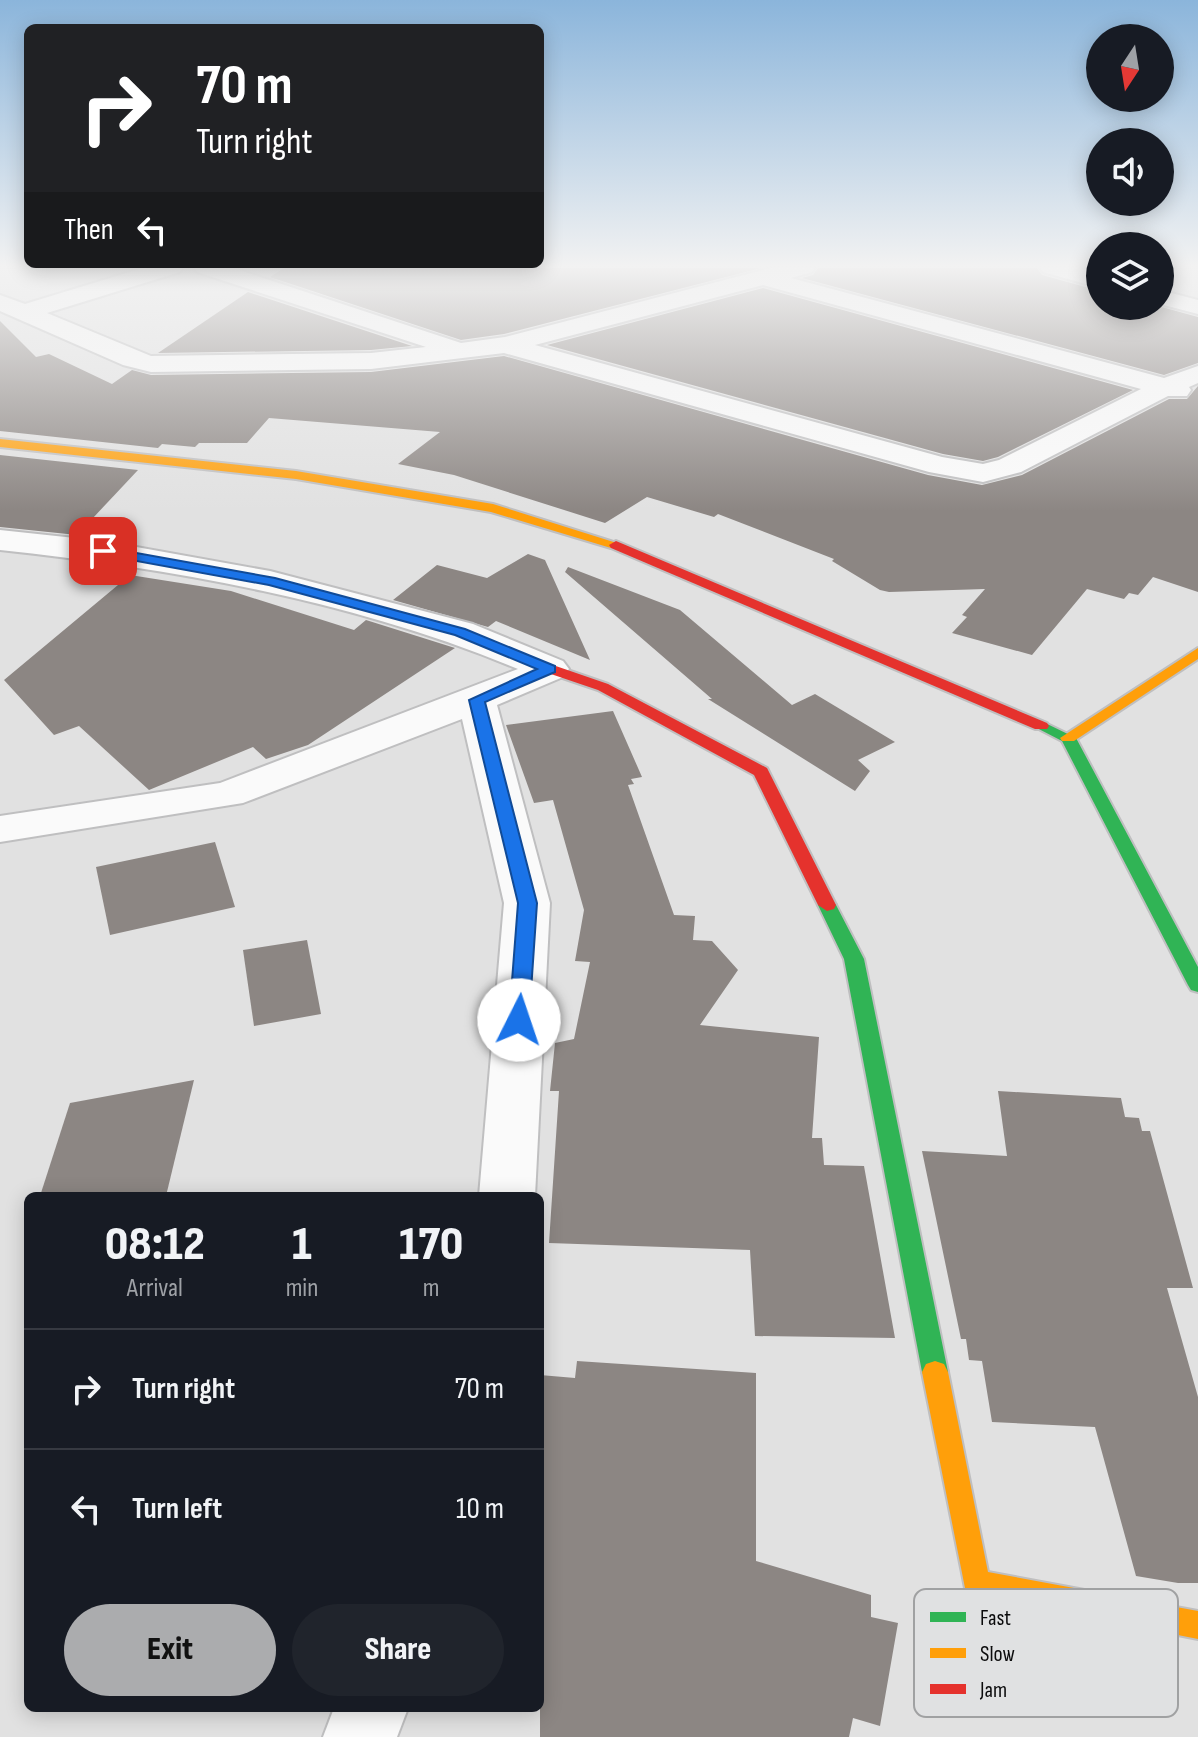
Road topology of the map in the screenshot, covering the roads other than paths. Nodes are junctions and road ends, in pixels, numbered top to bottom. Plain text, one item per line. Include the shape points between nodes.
1 (107, 348) edge
2 (457, 348) edge
3 (480, 348) edge
4 (517, 348) edge
5 (1023, 348) edge
6 (463, 350) junction
7 (1198, 374) edge
8 (1165, 387) junction
9 (1198, 396) edge
10 (0, 443) edge
11 (0, 540) edge
12 (1198, 652) edge
13 (550, 669) junction
14 (477, 700) junction
15 (1068, 738) junction
16 (0, 829) edge
17 (1198, 985) edge
18 (507, 1192) edge
19 (1008, 1589) edge
20 (1178, 1621) edge
21 (1198, 1625) edge
22 (369, 1712) edge
23 (360, 1737) edge

1 - 6 street via 151,364 371,361
2 - 6 street
3 - 6 street
4 - 8 street via 940,466 983,473 1010,466
5 - 8 street
7 - 8 street
8 - 9 street
10 - 15 street via 296,475 493,508 599,538
11 - 13 street via 103,551 270,581 460,632
12 - 15 street
13 - 14 street
13 - 19 street via 603,687 761,772 854,959 976,1583
14 - 16 street via 228,794
14 - 18 street via 527,903
15 - 17 street
20 - 21 street
22 - 23 street

